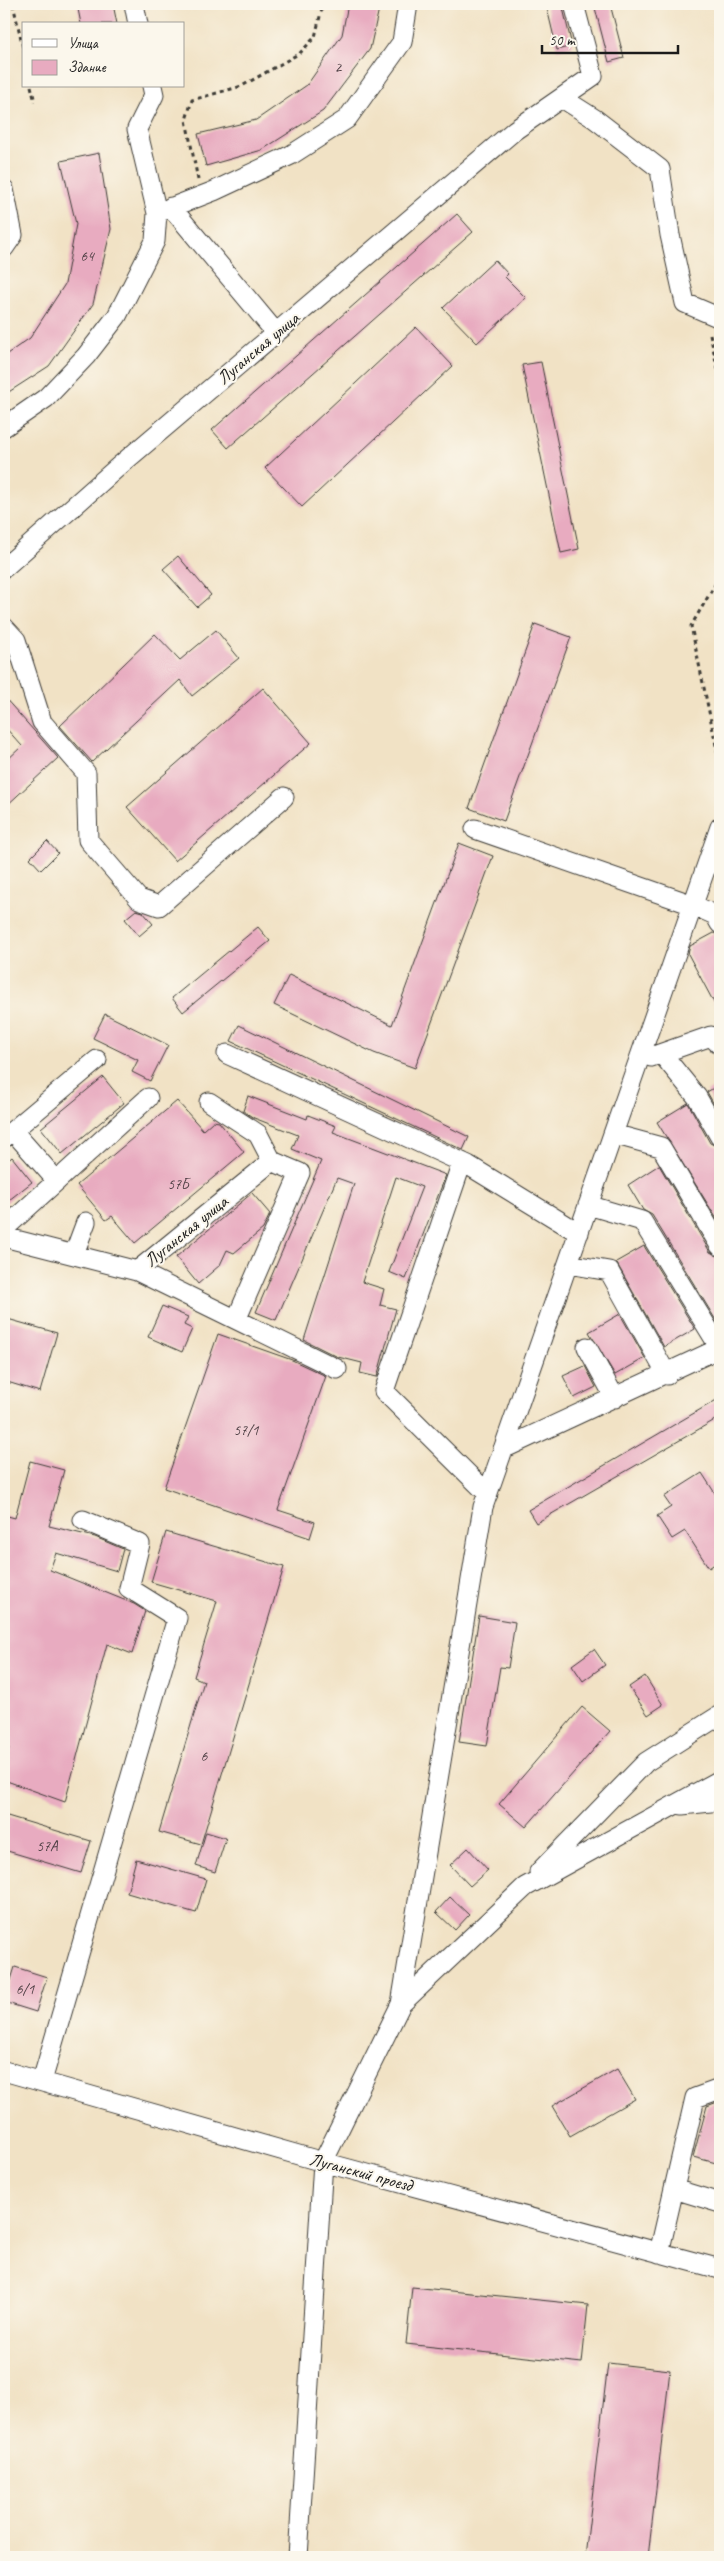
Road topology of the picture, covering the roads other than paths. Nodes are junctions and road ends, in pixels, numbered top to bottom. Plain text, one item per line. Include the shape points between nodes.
1 (134, 4) edge
2 (408, 4) edge
3 (574, 4) edge
4 (138, 22) edge
5 (152, 88) edge
6 (562, 98) junction
7 (4, 189) edge
8 (164, 210) junction
9 (4, 248) edge
10 (712, 315) edge
11 (276, 333) junction
12 (4, 427) edge
13 (4, 568) edge
14 (4, 627) edge
15 (284, 797) dead end
16 (475, 829) dead end
17 (719, 832) edge
18 (693, 905) junction
19 (720, 924) edge
20 (720, 1046) edge
21 (227, 1054) dead end
22 (662, 1054) junction
23 (97, 1060) dead end
24 (638, 1062) junction
25 (148, 1098) dead end
26 (209, 1102) dead end
27 (8, 1134) edge
28 (613, 1134) junction
29 (720, 1136) edge
30 (272, 1161) junction
31 (462, 1162) junction
32 (57, 1181) junction
33 (588, 1205) junction
34 (86, 1222) dead end
35 (4, 1229) edge
36 (579, 1233) junction
37 (4, 1236) edge
38 (720, 1246) edge
39 (74, 1254) junction
40 (568, 1264) junction
41 (137, 1271) junction
42 (237, 1318) junction
43 (587, 1347) dead end
44 (337, 1369) dead end
45 (667, 1375) junction
46 (615, 1398) junction
47 (503, 1449) junction
48 (488, 1494) junction
49 (83, 1520) dead end
50 (720, 1715) edge
51 (720, 1780) edge
52 (720, 1801) edge
53 (672, 1805) junction
54 (524, 1887) junction
55 (401, 2004) junction
56 (4, 2072) edge
57 (42, 2081) junction
58 (720, 2089) edge
59 (323, 2162) junction
60 (674, 2190) junction
61 (720, 2203) edge
62 (659, 2252) junction
63 (720, 2269) edge
64 (298, 2557) edge

1 - 4 street
2 - 8 street via 402,42 347,119 291,155
3 - 6 street, Луганская улица via 593,76
5 - 8 street via 154,95 136,129
6 - 10 street via 660,169 684,303
6 - 11 street, Луганская улица via 515,130
7 - 9 street via 13,235
8 - 11 street
8 - 12 street via 155,241 117,316 86,356 46,398
11 - 13 street, Луганская улица
14 - 15 street via 16,640 42,722 86,773 88,840 139,899 159,906
16 - 18 street
17 - 18 street
18 - 19 street via 715,915
18 - 24 street
20 - 22 street via 711,1036
21 - 31 street
22 - 24 street
22 - 29 street via 697,1097
23 - 27 street
24 - 28 street
25 - 32 street
26 - 30 street via 258,1134
27 - 32 street
28 - 33 street
28 - 38 street via 661,1147
30 - 41 street, Луганская улица
30 - 42 street via 300,1173
31 - 36 street
31 - 48 street via 384,1391
32 - 35 street
33 - 36 street
33 - 45 street via 642,1221 720,1348
34 - 39 street
36 - 40 street
37 - 39 street, Луганская улица
39 - 41 street, Луганская улица
40 - 45 street via 609,1271
40 - 47 street
41 - 42 street
42 - 44 street
43 - 46 street
45 - 46 street
46 - 47 street
47 - 48 street
48 - 55 street via 483,1507
49 - 57 street via 140,1544 129,1588 177,1618
50 - 54 street via 646,1762
51 - 53 street
52 - 53 street
53 - 54 street
54 - 55 street
55 - 59 street
56 - 57 street, Луганский проезд
57 - 59 street, Луганский проезд
58 - 60 street via 695,2098
59 - 62 street, Луганский проезд
59 - 64 street
60 - 61 street
60 - 62 street
62 - 63 street, Луганский проезд

